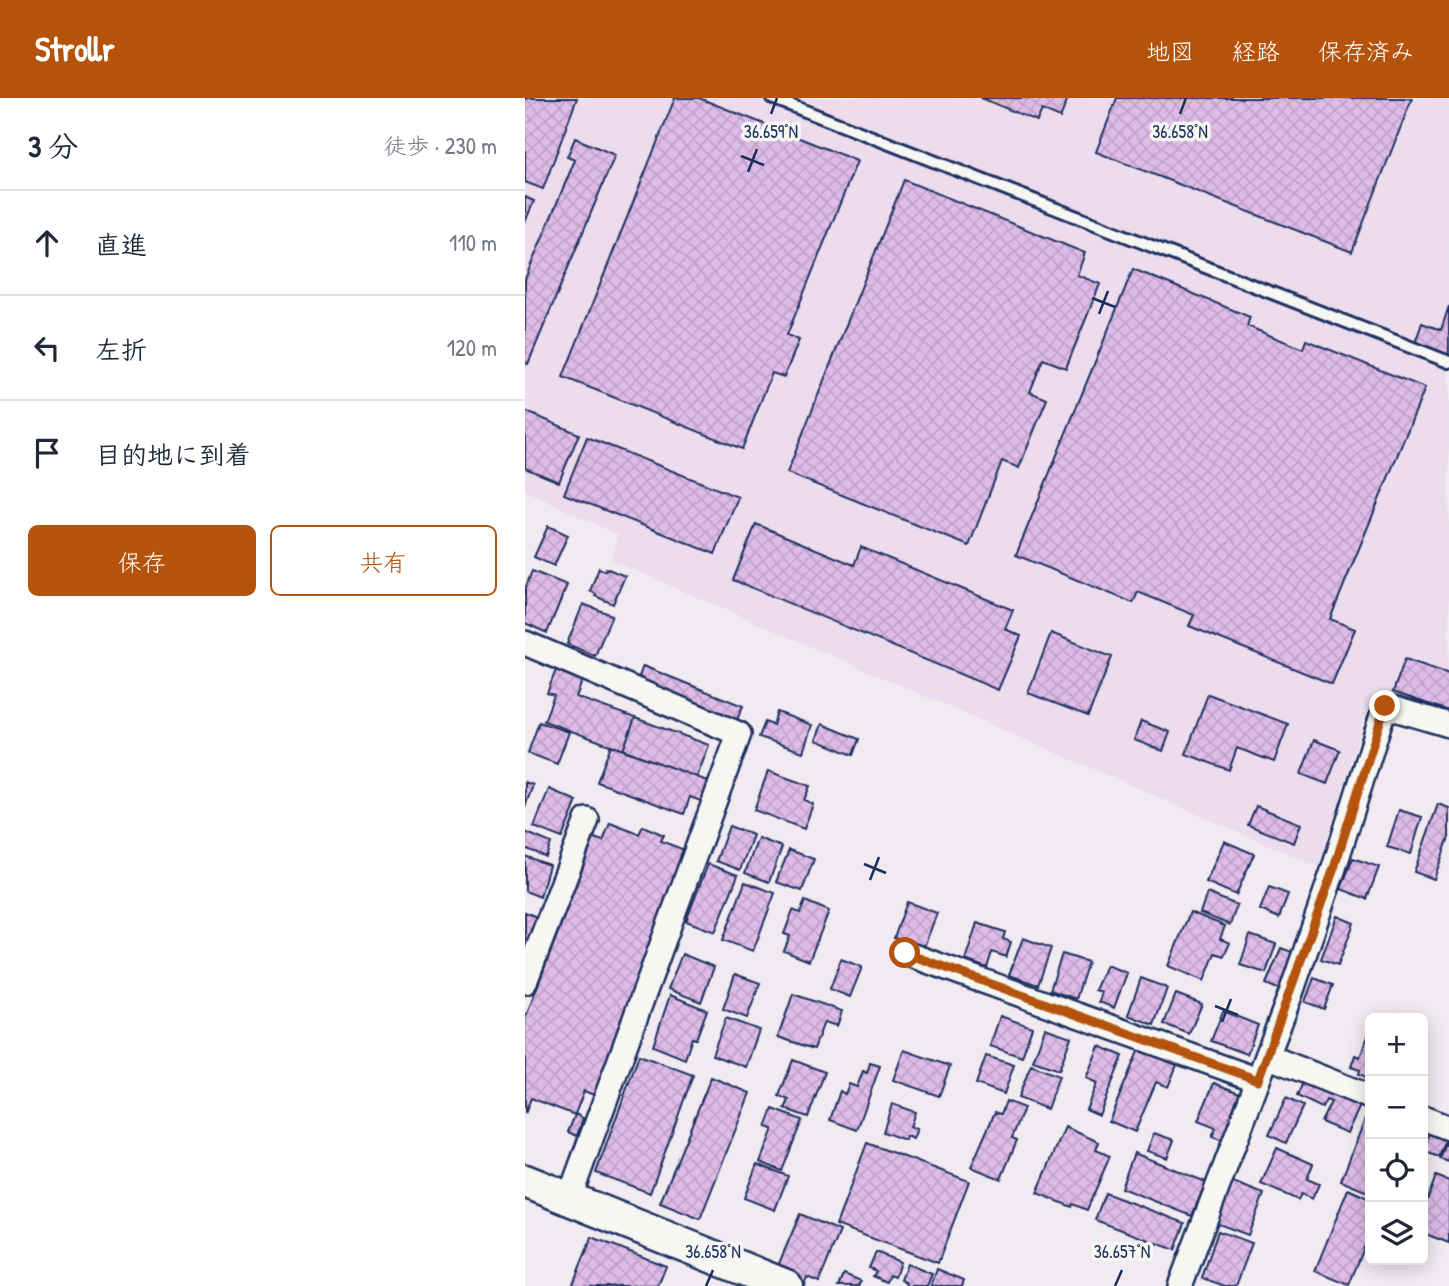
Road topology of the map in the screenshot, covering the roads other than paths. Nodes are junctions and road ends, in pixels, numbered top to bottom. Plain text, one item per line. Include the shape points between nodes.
1 (772, 98) edge
2 (1449, 362) edge
3 (525, 643) edge
4 (1449, 725) edge
5 (587, 820) dead end
6 (905, 953) dead end
7 (525, 982) edge
8 (1267, 1056) junction
9 (1258, 1080) junction
10 (1365, 1095) edge
11 (1428, 1120) edge
12 (1449, 1128) edge
13 (525, 1181) edge
14 (569, 1199) junction
15 (786, 1286) edge
16 (1179, 1286) edge

1 - 2 lane
3 - 14 street via 739,734
4 - 8 street via 1385,706
5 - 7 street
6 - 9 street
8 - 9 street
8 - 10 street
9 - 16 street
11 - 12 street
13 - 14 main road
14 - 15 main road

